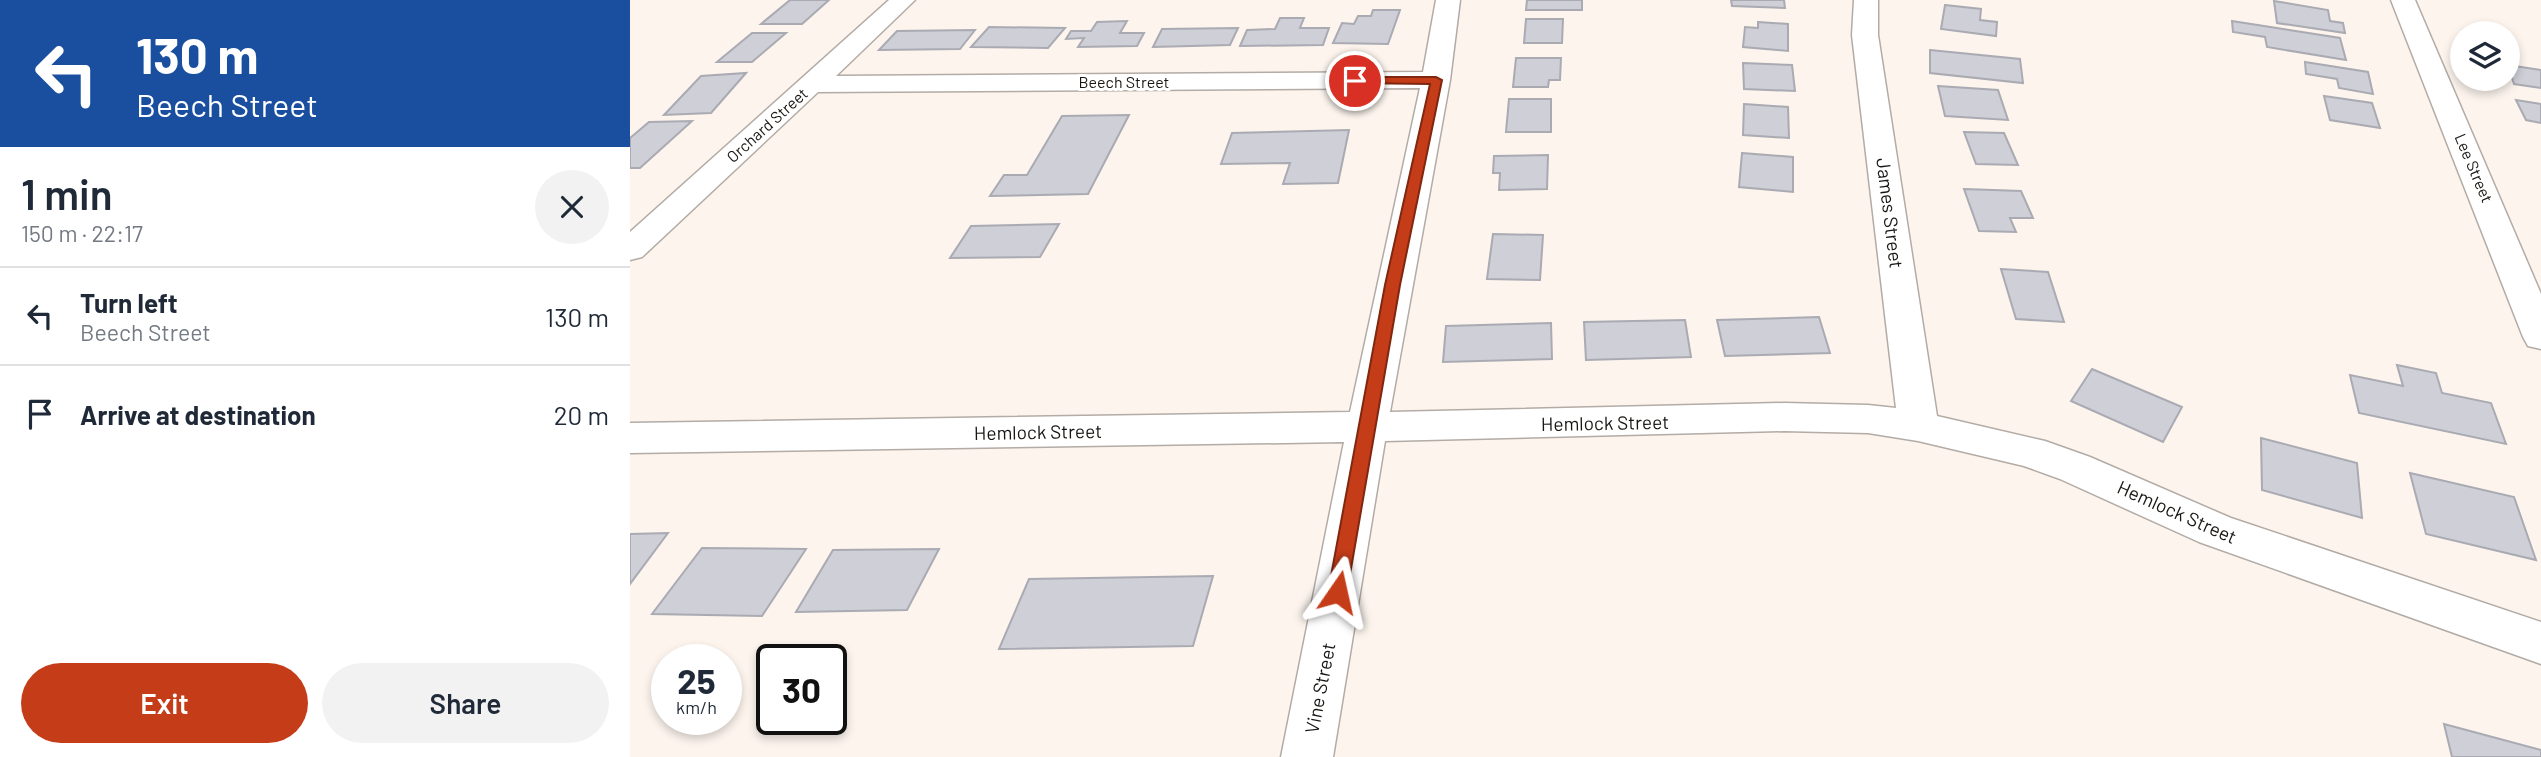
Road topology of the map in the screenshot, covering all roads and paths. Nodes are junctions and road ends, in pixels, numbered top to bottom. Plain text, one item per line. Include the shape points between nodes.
1 (903, 0) edge
2 (1448, 0) edge
3 (1867, 0) edge
4 (2403, 0) edge
5 (1436, 80) junction
6 (813, 84) junction
7 (630, 250) edge
8 (2541, 337) edge
9 (1918, 425) junction
10 (1369, 428) junction
11 (630, 438) edge
12 (2541, 643) edge
13 (1307, 757) edge

1 - 6 street, Orchard Street
2 - 5 street, Vine Street
3 - 9 street, James Street via 1865,35
4 - 8 street, Lee Street
5 - 6 street, Beech Street
5 - 10 street, Vine Street
6 - 7 street, Orchard Street
9 - 10 street, Hemlock Street via 1784,417
9 - 12 street, Hemlock Street via 2029,452 2087,472 2267,550
10 - 11 street, Hemlock Street
10 - 13 street, Vine Street

